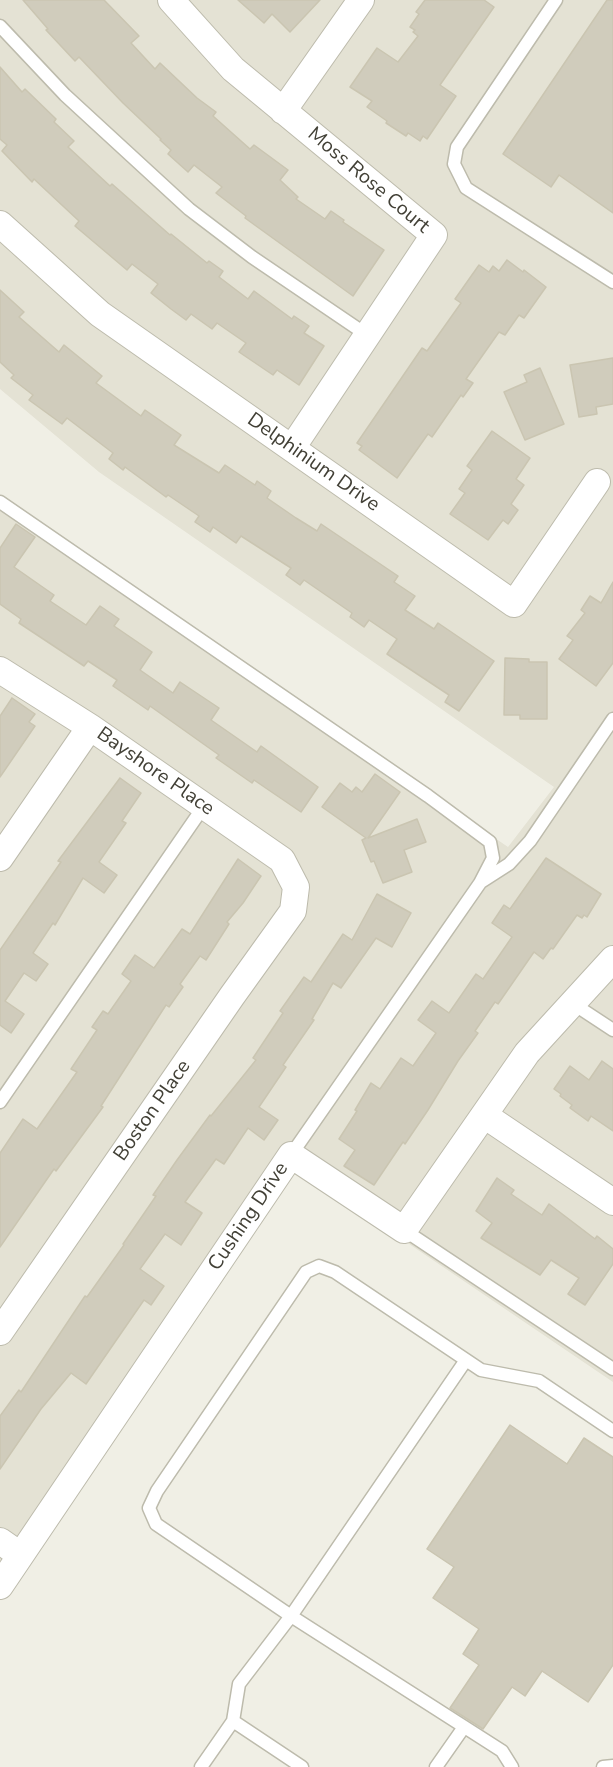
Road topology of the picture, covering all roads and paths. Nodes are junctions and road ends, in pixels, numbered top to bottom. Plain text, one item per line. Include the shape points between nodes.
1 (171, 0) edge
2 (361, 0) edge
3 (556, 0) edge
4 (0, 26) edge
5 (283, 111) junction
6 (0, 224) edge
7 (613, 282) edge
8 (367, 335) junction
9 (292, 448) junction
10 (597, 482) dead end
11 (0, 502) edge
12 (0, 670) edge
13 (613, 719) edge
14 (90, 728) junction
15 (204, 806) junction
16 (0, 858) edge
17 (480, 883) junction
18 (296, 887) joint
19 (613, 959) edge
20 (572, 1004) junction
21 (613, 1030) edge
22 (0, 1102) edge
23 (484, 1115) junction
24 (291, 1155) junction
25 (613, 1202) edge
26 (404, 1230) junction
27 (0, 1332) edge
28 (466, 1360) junction
29 (613, 1368) edge
30 (613, 1431) edge
31 (10, 1548) edge
32 (0, 1586) edge
33 (291, 1616) junction
34 (233, 1721) junction
35 (464, 1727) junction
36 (613, 1766) edge
37 (201, 1767) edge
38 (302, 1767) edge
39 (436, 1767) edge
40 (512, 1767) edge
41 (603, 1767) edge

1 - 5 street, Moss Rose Court via 233,69
2 - 5 street
3 - 7 lane via 457,147 454,164 466,188
4 - 8 lane via 65,95 189,209
5 - 8 street, Moss Rose Court via 434,235
6 - 9 street, Delphinium Drive via 100,314
8 - 9 street, Moss Rose Court
9 - 10 street, Delphinium Drive via 514,604
11 - 17 lane via 490,842 493,858
12 - 14 street, Bayshore Place
13 - 17 lane via 530,841 508,864
14 - 15 street, Bayshore Place
14 - 16 street
15 - 18 street, Bayshore Place via 282,860
15 - 22 lane
17 - 24 lane
18 - 27 street, Boston Place via 293,911
19 - 20 street
20 - 21 lane
20 - 23 street via 526,1053
23 - 25 street
23 - 26 street
24 - 26 street, Cushing Drive
24 - 31 street, Cushing Drive
26 - 29 lane
28 - 30 lane via 481,1370 539,1381
28 - 33 lane
28 - 33 lane via 335,1272 319,1266 306,1272 280,1310 149,1508 156,1524
31 - 32 street, Cushing Drive
33 - 34 lane via 239,1684
33 - 35 lane
34 - 37 lane
34 - 38 lane
35 - 39 lane
35 - 40 lane via 502,1751
36 - 41 lane

